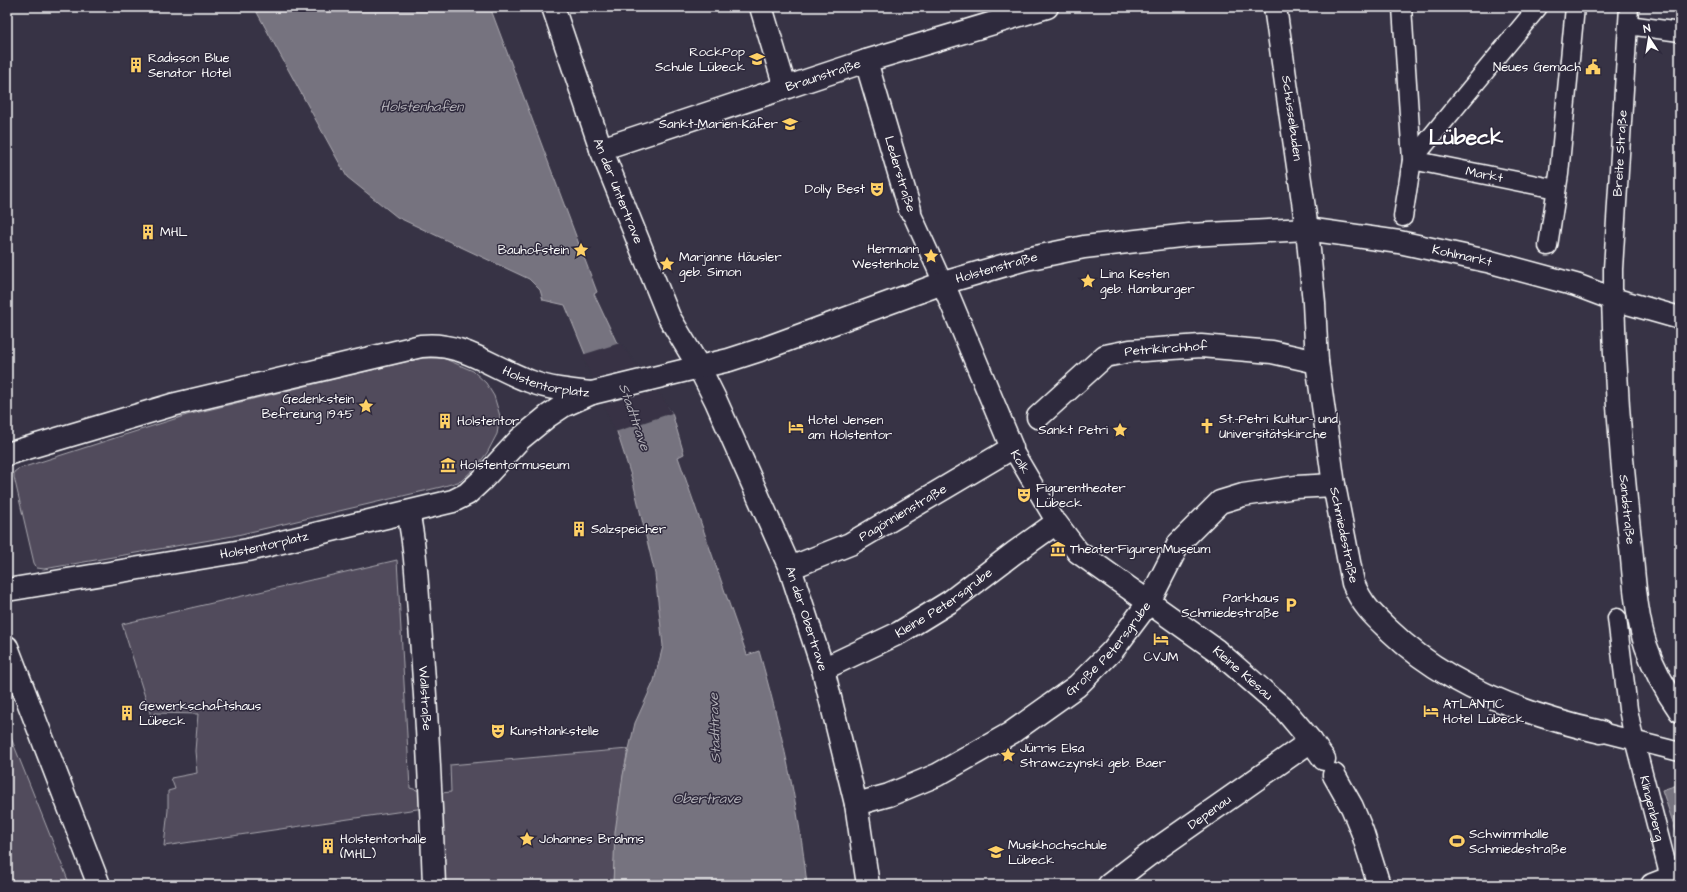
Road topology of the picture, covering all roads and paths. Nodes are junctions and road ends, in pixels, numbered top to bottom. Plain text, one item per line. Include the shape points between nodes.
1 (553, 7) edge
2 (761, 7) edge
3 (1047, 7) edge
4 (1275, 7) edge
5 (1402, 7) edge
6 (1538, 7) edge
7 (1574, 7) edge
8 (1629, 7) edge
9 (1628, 25) junction
10 (1680, 32) edge
11 (866, 61) junction
12 (785, 87) junction
13 (601, 149) junction
14 (1412, 160) junction
15 (1556, 189) junction
16 (910, 210) joint
17 (1403, 217) dead end
18 (1307, 230) junction
19 (1548, 246) dead end
20 (943, 283) junction
21 (1613, 299) junction
22 (1680, 318) edge
23 (1317, 362) junction
24 (700, 367) junction
25 (594, 393) junction
26 (1038, 417) dead end
27 (1012, 448) junction
28 (7, 454) edge
29 (1334, 485) junction
30 (408, 512) junction
31 (1056, 523) junction
32 (790, 568) junction
33 (7, 590) edge
34 (1149, 602) junction
35 (1617, 618) dead end
36 (7, 647) edge
37 (823, 670) junction
38 (1680, 710) edge
39 (1602, 732) joint
40 (1634, 739) junction
41 (1311, 741) junction
42 (1680, 752) edge
43 (856, 804) junction
44 (1665, 883) edge
45 (99, 885) edge
46 (434, 885) edge
47 (868, 885) edge
48 (1109, 885) edge
49 (1379, 885) edge

1 - 13 street, An der Untertrave
2 - 12 street
3 - 11 street, Braunstraße
4 - 18 street, Schüsselbuden
5 - 14 street
6 - 14 street
7 - 15 street
8 - 9 street, Breite Straße
9 - 10 street
9 - 21 street, Breite Straße
11 - 12 street, Braunstraße
11 - 16 street, Lederstraße
12 - 13 street, Braunstraße
13 - 24 street, An der Untertrave via 669,317
14 - 15 street, Markt
14 - 17 street
15 - 19 street
16 - 20 street, Lederstraße
18 - 20 street, Holstenstraße via 1189,235 1084,247 1026,259
18 - 21 street, Kohlmarkt via 1399,242 1487,261 1576,285
18 - 23 street, Schmiedestraße
20 - 24 street, Holstenstraße via 766,348
20 - 27 street, Kolk
21 - 22 street, Kohlmarkt
21 - 38 street, Sandstraße via 1623,476 1640,615 1646,645 1655,668 1665,689
23 - 26 street, Petrikirchhof via 1272,352 1201,346 1130,351 1105,356
23 - 29 street, Schmiedestraße
24 - 25 street, Holstenstraße
24 - 32 street, An der Obertrave
25 - 28 street, Holstentorplatz via 558,389 535,383 464,351 433,344 172,405
25 - 30 street, Holstentorplatz via 563,406 534,427 467,494 453,501
27 - 31 street, Kolk
27 - 32 street, Pagönnienstraße via 850,544
29 - 34 street, Große Petersgrube via 1289,488 1243,495 1220,502 1180,543
29 - 39 street, Schmiedestraße via 1353,583 1359,598 1404,645 1457,680 1507,704 1571,725
30 - 33 street, Holstentorplatz via 248,550
30 - 46 street, Wallstraße via 414,540 418,591
31 - 34 street, Kolk via 1078,552
31 - 37 street, Kleine Petersgrube via 944,605 899,633
32 - 37 street, An der Obertrave
34 - 41 street, Kleine Kiesau via 1216,650 1284,709
34 - 43 street, Große Petersgrube via 1113,650 1077,686 1054,704 1011,733 937,774 889,795
35 - 40 street, Klingenberg
36 - 45 street
37 - 43 street, An der Obertrave
39 - 40 street, Schmiedestraße
40 - 42 street
40 - 44 street, Klingenberg
41 - 48 street, Depenau
41 - 49 street, Kleine Kiesau via 1352,807
43 - 47 street, An der Obertrave

